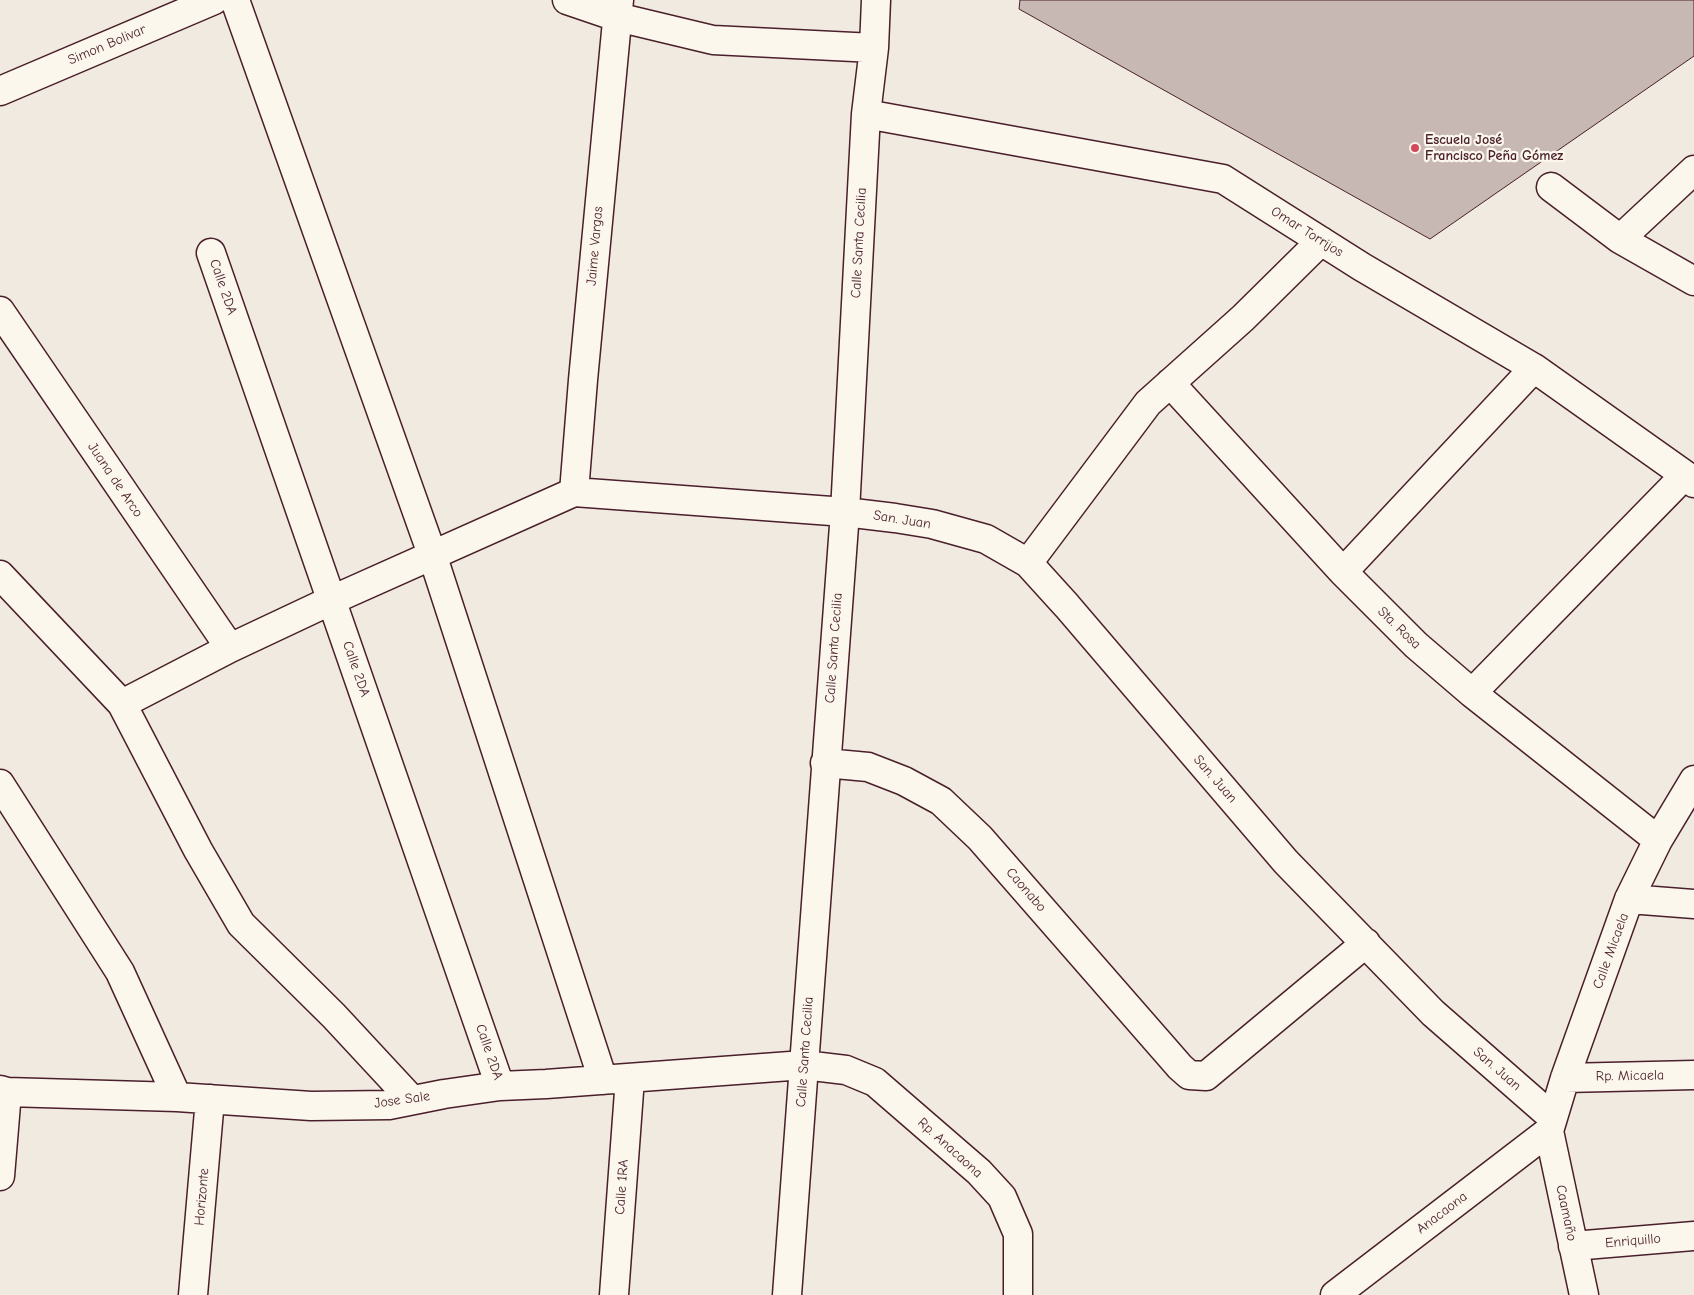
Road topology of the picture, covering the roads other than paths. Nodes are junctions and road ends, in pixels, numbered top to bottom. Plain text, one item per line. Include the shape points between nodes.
1 (214, 0) edge
2 (235, 0) edge
3 (567, 0) edge
4 (876, 0) edge
5 (618, 9) edge
6 (874, 48) junction
7 (0, 91) edge
8 (866, 114) junction
9 (1694, 170) edge
10 (1551, 187) dead end
11 (1620, 239) junction
12 (1321, 241) junction
13 (211, 253) dead end
14 (1694, 281) edge
15 (0, 311) edge
16 (1534, 368) junction
17 (1170, 383) junction
18 (1689, 479) edge
19 (574, 492) junction
20 (845, 512) junction
21 (432, 554) junction
22 (1028, 563) junction
23 (1343, 572) junction
24 (0, 575) edge
25 (332, 600) junction
26 (230, 648) junction
27 (1472, 693) junction
28 (122, 704) junction
29 (825, 764) junction
30 (1694, 780) edge
31 (0, 784) edge
32 (1658, 840) junction
33 (1629, 899) junction
34 (1694, 904) edge
35 (1366, 943) junction
36 (804, 1065) junction
37 (1694, 1075) edge
38 (630, 1078) junction
39 (1565, 1078) junction
40 (603, 1080) junction
41 (500, 1086) junction
42 (4, 1091) edge
43 (176, 1097) junction
44 (210, 1099) junction
45 (412, 1100) junction
46 (1551, 1124) junction
47 (0, 1176) edge
48 (1694, 1236) edge
49 (1573, 1246) junction
50 (193, 1295) edge
51 (614, 1295) edge
52 (786, 1295) edge
53 (1018, 1295) edge
54 (1336, 1295) edge
55 (1584, 1295) edge

1 - 7 street, Simon Bolivar
2 - 21 street
3 - 5 street
4 - 6 street, Calle Santa Cecilia
5 - 6 street via 713,40
5 - 19 street, Jaime Vargas
6 - 8 street, Calle Santa Cecilia
8 - 12 street, Omar Torrijos via 1223,179
8 - 20 street, Calle Santa Cecilia
9 - 11 street
10 - 11 street
11 - 14 street
12 - 16 street, Omar Torrijos
12 - 17 street via 1243,318
13 - 25 street, Calle 2DA
15 - 26 street, Juana de Arco
16 - 18 street, Omar Torrijos
16 - 23 street
17 - 22 street via 1148,403
17 - 23 street, Sta. Rosa
18 - 27 street
19 - 20 street, San. Juan
19 - 21 street
20 - 22 street, San. Juan via 932,524 986,539
20 - 29 street, Calle Santa Cecilia
21 - 25 street
21 - 40 street
22 - 35 street, San. Juan via 1286,862
23 - 27 street, Sta. Rosa via 1416,645
24 - 28 street
25 - 26 street
25 - 41 street, Calle 2DA
26 - 28 street
27 - 32 street, Sta. Rosa
28 - 45 street via 198,850 242,924
29 - 35 street, Caonabo via 868,767 904,781 941,801 980,838 1189,1075 1206,1076
29 - 36 street, Calle Santa Cecilia
30 - 32 street, Calle Micaela
31 - 43 street via 120,972
32 - 33 street, Calle Micaela
33 - 34 street
33 - 39 street, Calle Micaela
35 - 46 street, San. Juan via 1433,1013
36 - 38 street, Jose Sale
36 - 52 street, Calle Santa Cecilia
36 - 53 street, Rp. Anacaona via 846,1070 875,1082 1002,1197 1018,1234
37 - 39 street, Rp. Micaela
38 - 40 street, Jose Sale
38 - 51 street, Calle 1RA
39 - 46 street, Calle Micaela
40 - 41 street, Jose Sale
41 - 45 street, Jose Sale
42 - 43 street, Jose Sale
42 - 47 street
43 - 44 street, Jose Sale
44 - 45 street, Jose Sale via 311,1106 389,1105
44 - 50 street, Horizonte
46 - 49 street, Caamaño
46 - 54 street, Anacaona
48 - 49 street, Enriquillo
49 - 55 street, Caamaño

